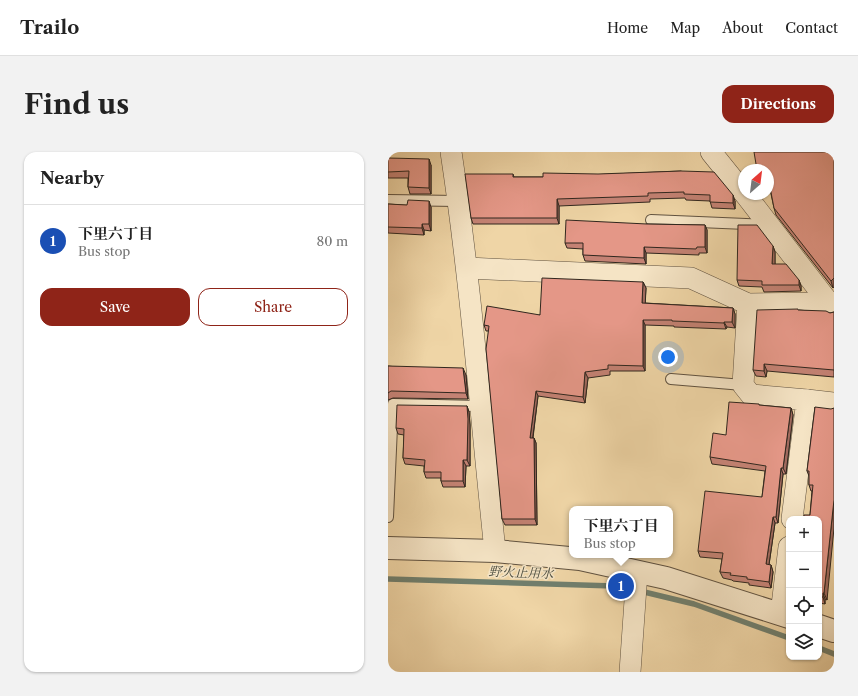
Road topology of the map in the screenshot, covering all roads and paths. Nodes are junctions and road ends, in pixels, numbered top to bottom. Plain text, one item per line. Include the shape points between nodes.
1 (451, 152) edge
2 (711, 152) edge
3 (738, 186) edge
4 (388, 200) edge
5 (749, 200) edge
6 (458, 201) junction
7 (650, 220) dead end
8 (769, 225) junction
9 (467, 268) junction
10 (748, 304) junction
11 (831, 305) edge
12 (671, 379) dead end
13 (743, 385) junction
14 (807, 400) junction
15 (834, 403) edge
16 (480, 406) junction
17 (792, 516) edge
18 (388, 517) edge
19 (388, 548) edge
20 (495, 551) junction
21 (789, 552) edge
22 (569, 558) edge
23 (569, 558) edge
24 (637, 577) junction
25 (785, 616) edge
26 (822, 627) edge
27 (834, 631) edge
28 (630, 672) edge

1 - 6 street
2 - 3 street
4 - 6 lane
5 - 8 street
6 - 9 street
7 - 8 lane
8 - 11 street
9 - 10 street via 691,278
9 - 16 street
10 - 11 street
10 - 13 street
12 - 13 lane
13 - 14 street via 750,395
14 - 15 street
14 - 17 street
16 - 18 lane via 393,404
16 - 20 street
19 - 20 street
20 - 23 street
21 - 25 street
22 - 24 street
24 - 25 street via 666,578
24 - 28 street
26 - 27 street

